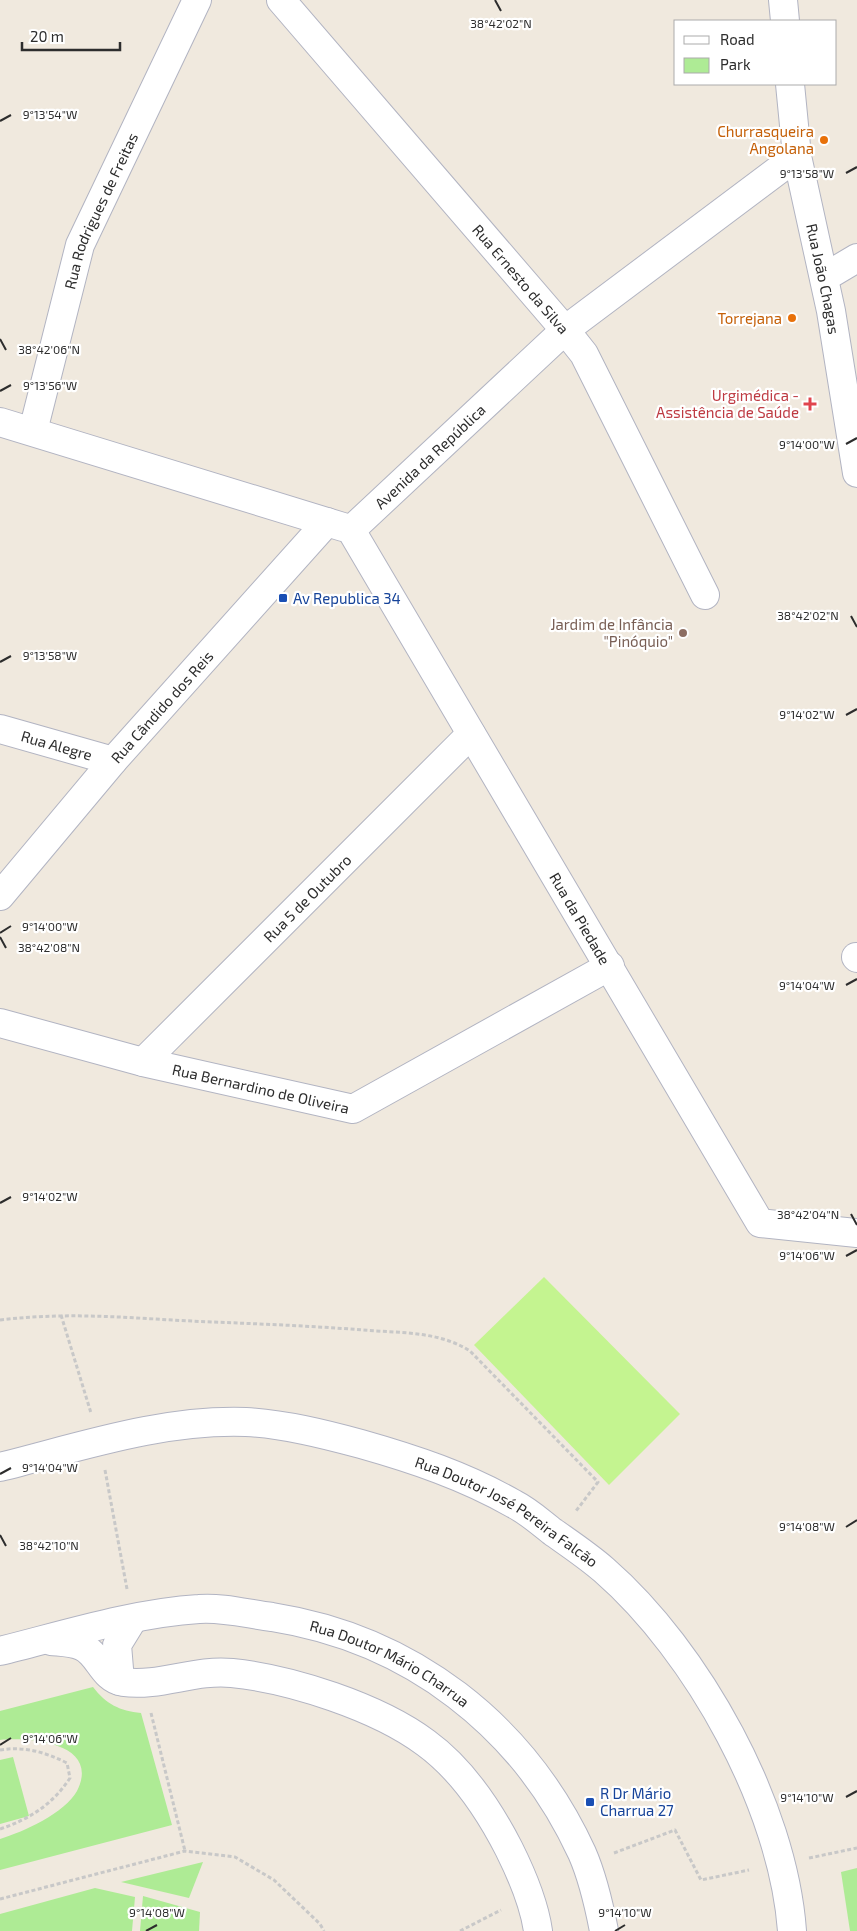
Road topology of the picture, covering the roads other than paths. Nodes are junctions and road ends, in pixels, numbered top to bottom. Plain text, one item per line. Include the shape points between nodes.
1 (197, 0) edge
2 (281, 0) edge
3 (783, 0) edge
4 (785, 20) edge
5 (790, 85) edge
6 (796, 156) junction
7 (857, 258) edge
8 (824, 277) junction
9 (565, 330) junction
10 (0, 422) edge
11 (33, 431) junction
12 (857, 473) edge
13 (339, 526) junction
14 (705, 595) dead end
15 (0, 728) edge
16 (471, 734) junction
17 (114, 761) junction
18 (0, 896) edge
19 (610, 966) junction
20 (0, 1023) edge
21 (143, 1062) junction
22 (857, 1233) edge
23 (0, 1466) edge
24 (133, 1619) junction
25 (45, 1640) junction
26 (0, 1652) edge
27 (132, 1682) junction
28 (538, 1931) edge
29 (604, 1931) edge
30 (792, 1931) edge

1 - 11 street, Rua Rodrigues de Freitas via 80,245
2 - 9 street, Rua Ernesto da Silva
3 - 4 street
5 - 6 street, Rua João Chagas
6 - 8 street, Rua João Chagas
6 - 9 street, Avenida da República
7 - 8 street
8 - 12 street, Rua João Chagas
9 - 13 street, Avenida da República
9 - 14 street, Rua Ernesto da Silva via 584,354
10 - 11 street
11 - 13 street
13 - 16 street, Rua da Piedade
13 - 17 street, Rua Cândido dos Reis
15 - 17 street, Rua Alegre
16 - 19 street, Rua da Piedade
16 - 21 street, Rua 5 de Outubro
17 - 18 street, Rua Cândido dos Reis
19 - 21 street, Rua Bernardino de Oliveira via 353,1109
19 - 22 street, Rua da Piedade via 760,1223
20 - 21 street, Rua Bernardino de Oliveira
23 - 30 street, Rua Doutor José Pereira Falcão via 133,1434 173,1427 245,1422 335,1437 425,1463 517,1505 604,1570 665,1637 702,1687 743,1760 781,1864
24 - 25 street, Rua Doutor Mário Charrua
24 - 27 street via 117,1645
24 - 29 street, Rua Doutor Mário Charrua via 201,1608 292,1620 344,1634 390,1654 444,1685 490,1722 525,1759 560,1810 586,1863
25 - 26 street, Rua Doutor Mário Charrua
25 - 27 street, Rua Doutor Mário Charrua via 81,1646 106,1672
27 - 28 street via 203,1674 260,1676 354,1705 426,1743 468,1783 496,1823 520,1870

